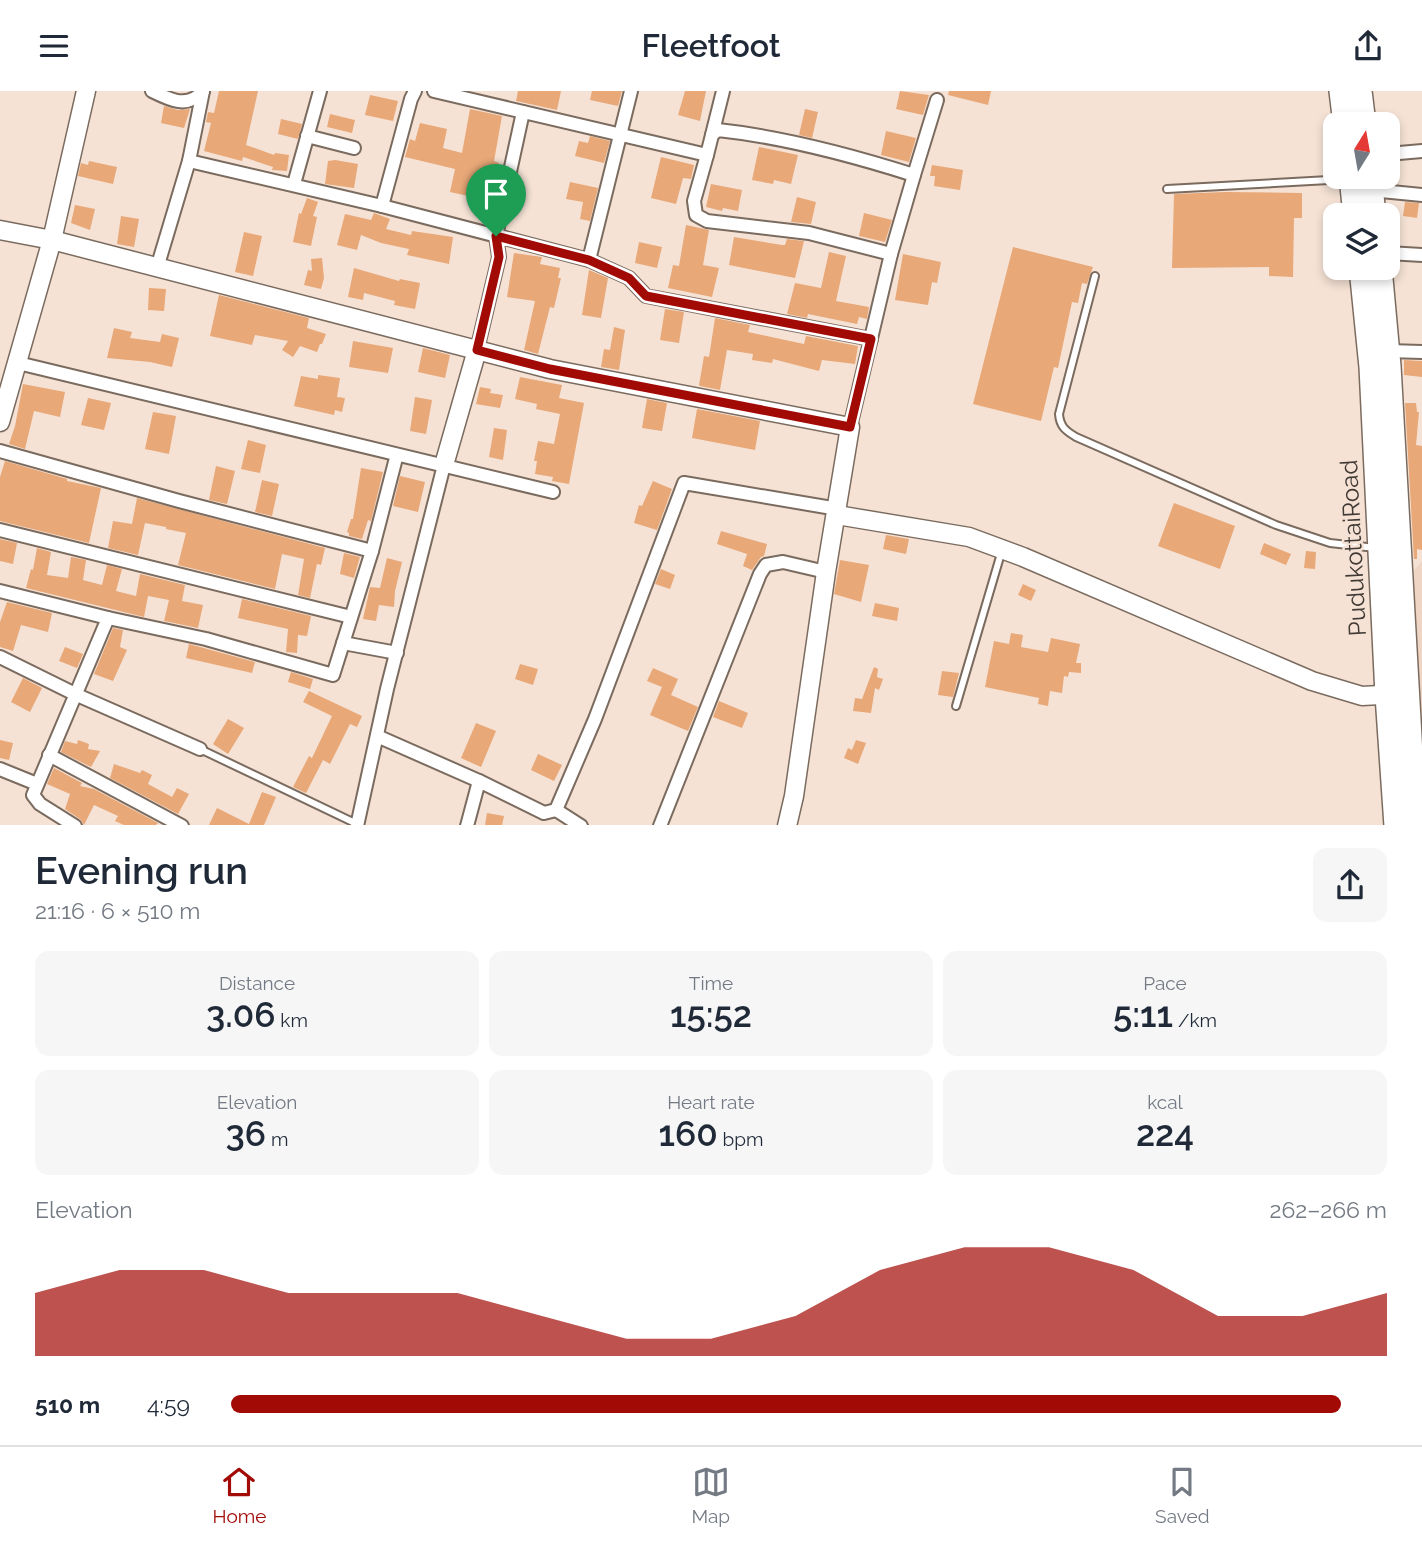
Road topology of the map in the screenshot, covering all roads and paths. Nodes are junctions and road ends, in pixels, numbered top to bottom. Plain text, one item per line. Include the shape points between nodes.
1 (86, 91) edge
2 (152, 91) edge
3 (203, 91) edge
4 (320, 91) edge
5 (415, 91) edge
6 (434, 91) edge
7 (631, 91) edge
8 (723, 91) edge
9 (1341, 91) edge
10 (1360, 91) edge
11 (937, 100) dead end
12 (523, 112) junction
13 (1344, 112) edge
14 (1363, 112) edge
15 (620, 134) junction
16 (712, 135) junction
17 (307, 136) junction
18 (354, 148) dead end
19 (1422, 151) edge
20 (1400, 153) edge
21 (706, 155) junction
22 (189, 161) junction
23 (914, 175) junction
24 (1323, 183) edge
25 (294, 184) junction
26 (1167, 189) dead end
27 (1396, 189) edge
28 (1422, 195) edge
29 (382, 206) junction
30 (0, 230) edge
31 (496, 236) junction
32 (52, 240) junction
33 (891, 254) junction
34 (1400, 254) edge
35 (1422, 255) edge
36 (589, 260) junction
37 (157, 268) junction
38 (1095, 276) dead end
39 (1362, 280) edge
40 (1381, 280) edge
41 (871, 339) junction
42 (477, 350) junction
43 (1388, 351) junction
44 (1422, 352) edge
45 (10, 373) edge
46 (0, 422) edge
47 (850, 427) junction
48 (0, 451) edge
49 (396, 458) dead end
50 (444, 465) junction
51 (553, 492) dead end
52 (838, 512) junction
53 (0, 530) edge
54 (1389, 547) junction
55 (1002, 550) junction
56 (372, 551) junction
57 (826, 572) junction
58 (0, 591) edge
59 (351, 617) junction
60 (108, 618) junction
61 (343, 643) junction
62 (397, 653) junction
63 (0, 657) edge
64 (1396, 694) junction
65 (76, 695) junction
66 (956, 706) dead end
67 (377, 736) junction
68 (200, 749) joint
69 (50, 755) junction
70 (0, 769) edge
71 (478, 781) junction
72 (37, 784) junction
73 (547, 816) edge
74 (75, 825) edge
75 (182, 825) edge
76 (357, 825) edge
77 (467, 825) edge
78 (581, 825) edge
79 (660, 825) edge
80 (787, 825) edge
81 (1396, 825) edge
82 (1415, 825) edge

1 - 32 street
2 - 3 street via 187,102
3 - 22 street
4 - 17 street
5 - 29 street
6 - 12 street
7 - 15 street
8 - 16 street
9 - 13 highway
10 - 14 highway
11 - 23 street
12 - 15 street
12 - 31 street
15 - 21 street
15 - 36 street
16 - 21 street
16 - 23 street via 718,130 788,142
17 - 18 street
17 - 25 street
19 - 20 street
21 - 33 street via 694,201 696,215 707,221 809,233
22 - 25 street
22 - 37 street
23 - 33 street
24 - 26 lane
25 - 29 street
27 - 28 street
29 - 31 street
30 - 32 street
31 - 36 street
31 - 42 street via 499,257
32 - 37 street
32 - 45 street
33 - 41 street
34 - 35 street
36 - 41 street via 629,278 646,296
37 - 42 street
38 - 54 lane via 1059,414 1065,430 1276,524 1329,543
39 - 54 highway, PudukottaiRoad
40 - 43 highway
41 - 47 street
42 - 47 street via 550,369
42 - 50 street
43 - 44 street
43 - 54 highway
45 - 46 street
45 - 50 street
47 - 52 street
48 - 56 street
49 - 56 street
50 - 51 street
50 - 62 street
52 - 55 street via 969,537
52 - 57 street
52 - 73 street via 684,483 595,719
53 - 59 street
54 - 64 highway
55 - 64 street via 1312,681 1362,696
55 - 66 lane
56 - 59 street
57 - 79 street via 783,562 766,565 760,574
57 - 80 street
58 - 60 street
59 - 61 street
60 - 61 street via 206,639 333,675
60 - 65 street
61 - 62 street
62 - 67 street
63 - 65 street
64 - 81 highway
64 - 82 highway
65 - 68 street
65 - 69 street
67 - 71 street
67 - 76 street
68 - 76 lane
69 - 72 street
69 - 75 street
70 - 72 street
71 - 73 street
71 - 77 street
72 - 74 street via 35,800
73 - 78 street

